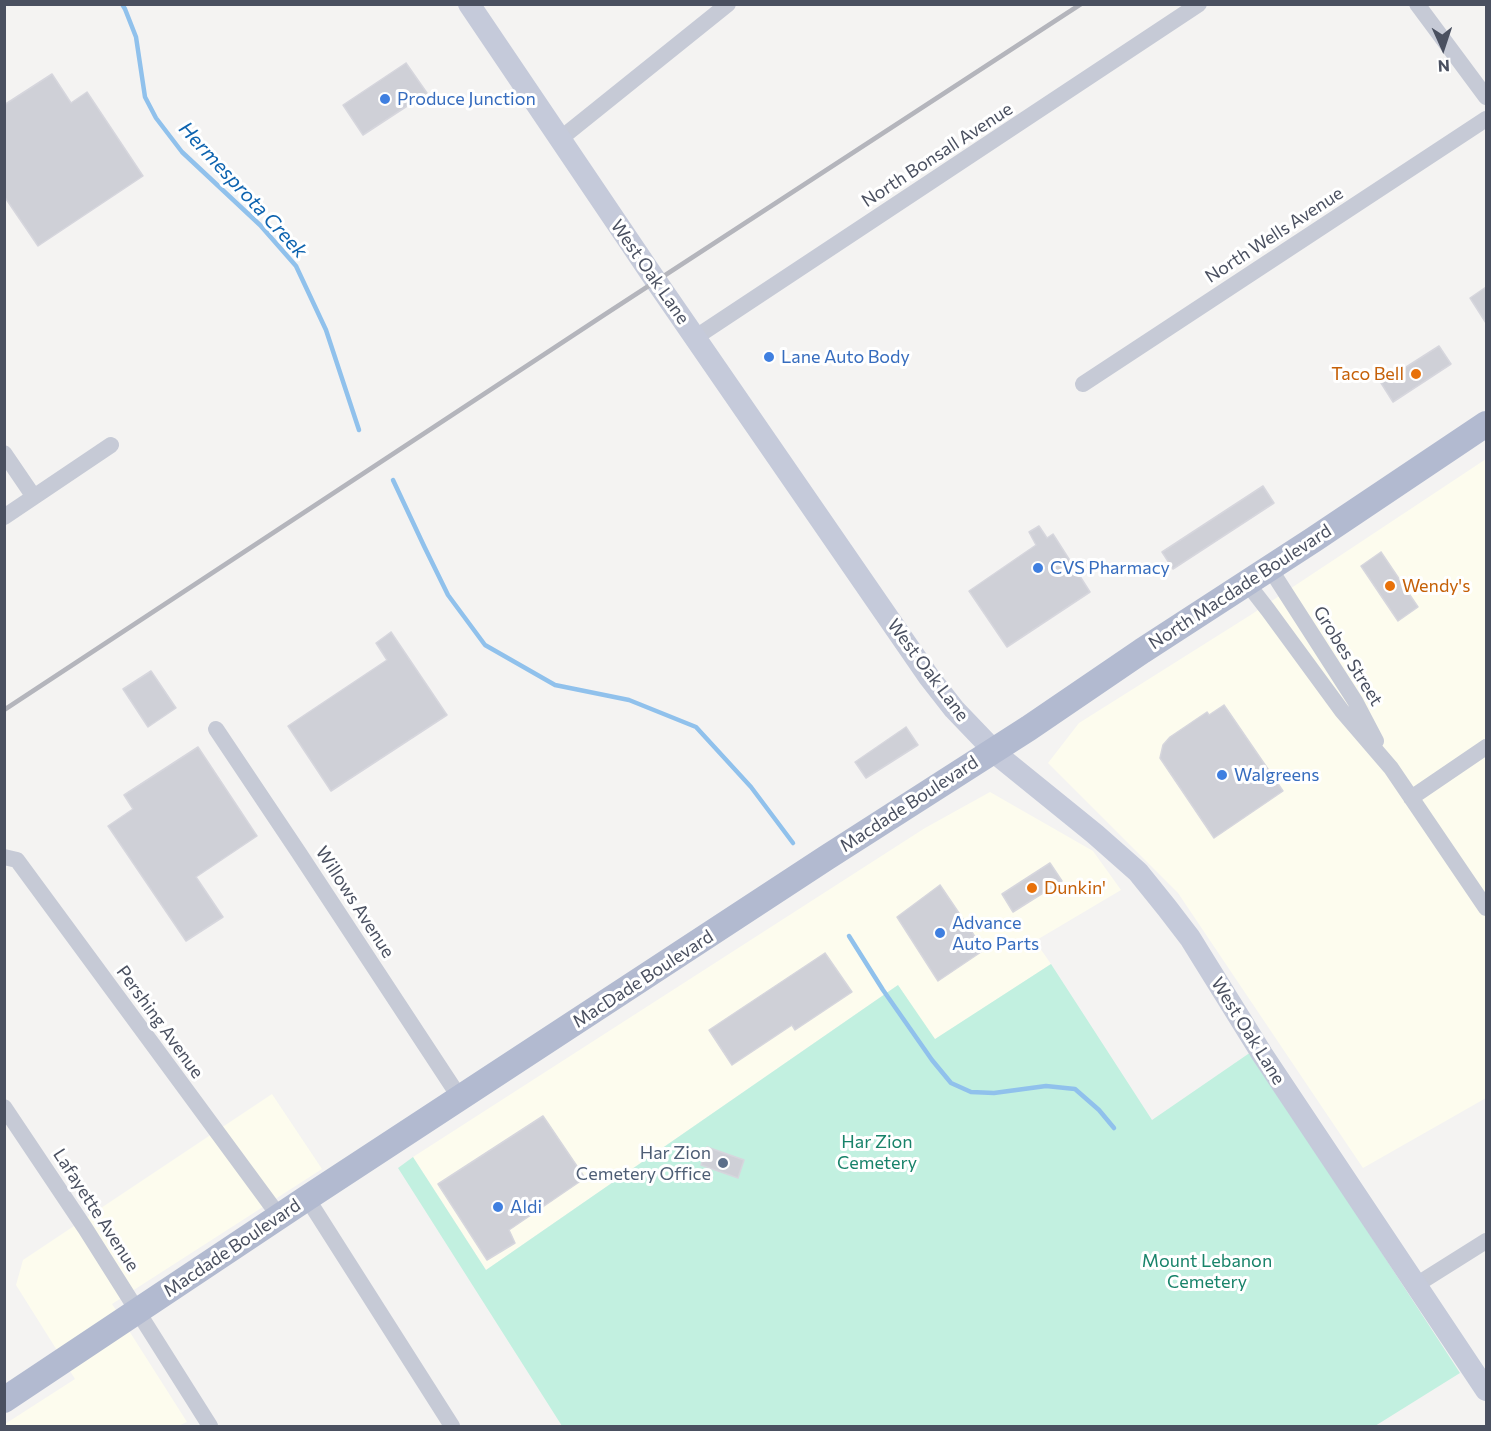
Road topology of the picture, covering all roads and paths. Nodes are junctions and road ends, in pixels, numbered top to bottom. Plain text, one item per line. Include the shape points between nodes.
1 (469, 4) edge
2 (728, 4) edge
3 (1199, 4) edge
4 (1417, 4) edge
5 (1486, 97) edge
6 (1486, 119) edge
7 (560, 139) junction
8 (696, 337) junction
9 (1083, 384) dead end
10 (1486, 424) edge
11 (111, 445) dead end
12 (4, 453) edge
13 (34, 497) junction
14 (4, 517) edge
15 (1269, 567) junction
16 (1247, 583) junction
17 (216, 729) dead end
18 (1486, 747) edge
19 (993, 750) junction
20 (1391, 768) junction
21 (1411, 798) junction
22 (4, 857) edge
23 (826, 858) joint
24 (1486, 908) edge
25 (460, 1098) junction
26 (4, 1107) edge
27 (307, 1197) junction
28 (279, 1216) junction
29 (1486, 1241) edge
30 (1416, 1285) junction
31 (138, 1311) junction
32 (1486, 1389) edge
33 (4, 1400) edge
34 (210, 1426) edge
35 (452, 1426) edge

1 - 7 main road, West Oak Lane
2 - 7 street
3 - 8 street, North Bonsall Avenue
4 - 5 street
6 - 9 street, North Wells Avenue
7 - 8 main road, West Oak Lane
8 - 19 main road, West Oak Lane via 929,677
10 - 15 main road, North Macdade Boulevard
11 - 13 street
12 - 13 street
13 - 14 street
15 - 16 main road, North Macdade Boulevard
15 - 20 street, Grobes Street via 1355,701
16 - 19 main road, North Macdade Boulevard
16 - 20 street, Grobes Street via 1342,711
17 - 25 street, Willows Avenue
18 - 21 street
19 - 23 main road, Macdade Boulevard
19 - 30 main road, West Oak Lane via 1138,872 1167,908
20 - 21 street, Grobes Street
21 - 24 street, Grobes Street
22 - 28 street, Pershing Avenue via 17,860
23 - 25 main road, MacDade Boulevard
25 - 27 main road, Macdade Boulevard
26 - 31 street, Lafayette Avenue
27 - 28 main road, Macdade Boulevard
27 - 35 street
28 - 31 main road, Macdade Boulevard
29 - 30 street
30 - 32 main road, West Oak Lane
31 - 33 main road, Macdade Boulevard
31 - 34 street, Lafayette Avenue

